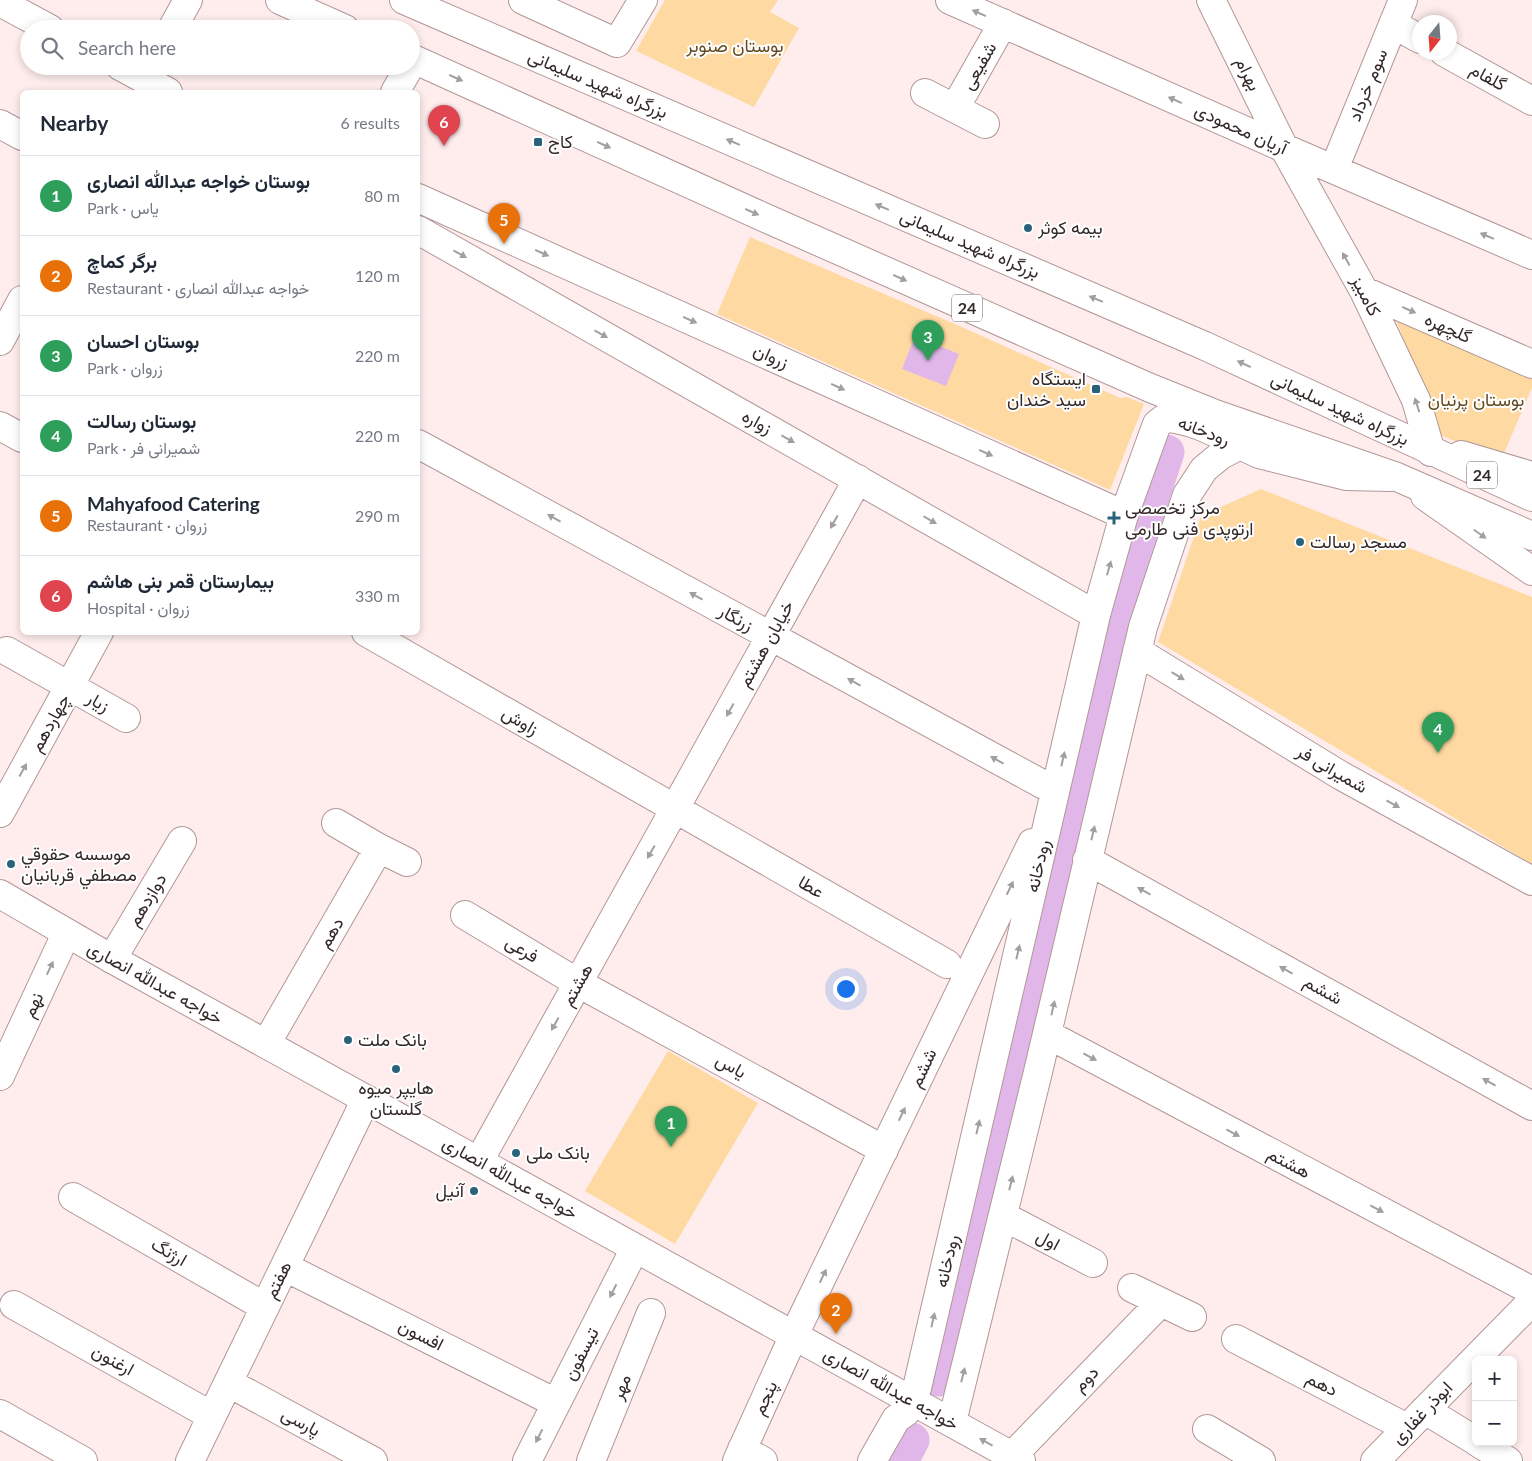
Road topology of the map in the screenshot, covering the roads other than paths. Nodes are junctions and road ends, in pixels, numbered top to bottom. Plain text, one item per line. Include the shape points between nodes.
1 (188, 0) edge
2 (280, 0) edge
3 (404, 0) edge
4 (523, 0) edge
5 (643, 0) edge
6 (950, 0) edge
7 (1211, 0) edge
8 (0, 2) edge
9 (423, 6) edge
10 (1398, 12) edge
11 (33, 20) edge
12 (177, 20) edge
13 (325, 20) edge
14 (1003, 23) junction
15 (1412, 29) edge
16 (1457, 59) edge
17 (420, 66) edge
18 (404, 75) edge
19 (144, 79) edge
20 (164, 90) edge
21 (396, 90) edge
22 (925, 93) dead end
23 (1532, 102) edge
24 (955, 108) junction
25 (0, 124) edge
26 (985, 124) dead end
27 (20, 135) edge
28 (1284, 148) junction
29 (1334, 169) junction
30 (420, 199) edge
31 (420, 231) edge
32 (1532, 256) edge
33 (1364, 291) junction
34 (20, 304) edge
35 (0, 339) edge
36 (1532, 364) edge
37 (0, 426) edge
38 (20, 437) edge
39 (420, 445) edge
40 (1240, 445) junction
41 (1431, 452) junction
42 (1532, 476) edge
43 (1397, 477) junction
44 (858, 479) junction
45 (1532, 497) edge
46 (1124, 515) junction
47 (1532, 536) edge
48 (1532, 571) edge
49 (1096, 615) junction
50 (97, 635) edge
51 (371, 635) edge
52 (770, 636) junction
53 (4, 649) edge
54 (1137, 651) junction
55 (70, 686) junction
56 (126, 718) dead end
57 (1054, 797) junction
58 (675, 809) junction
59 (0, 813) edge
60 (336, 823) dead end
61 (182, 841) dead end
62 (379, 848) junction
63 (1087, 860) junction
64 (407, 862) dead end
65 (1532, 881) edge
66 (0, 894) edge
67 (465, 915) dead end
68 (66, 934) junction
69 (112, 959) junction
70 (947, 964) dead end
71 (578, 983) junction
72 (1047, 1034) junction
73 (266, 1044) junction
74 (0, 1076) edge
75 (366, 1099) junction
76 (1532, 1106) edge
77 (884, 1150) junction
78 (479, 1161) junction
79 (74, 1197) dead end
80 (1002, 1216) junction
81 (635, 1248) junction
82 (1092, 1264) dead end
83 (285, 1266) junction
84 (1132, 1288) dead end
85 (1532, 1292) edge
86 (1532, 1301) edge
87 (1160, 1302) junction
88 (14, 1305) dead end
89 (265, 1307) junction
90 (651, 1312) dead end
91 (1192, 1317) dead end
92 (794, 1335) junction
93 (1236, 1339) dead end
94 (229, 1383) junction
95 (913, 1401) junction
96 (556, 1403) junction
97 (0, 1414) edge
98 (212, 1416) junction
99 (1416, 1419) junction
100 (952, 1422) junction
101 (1207, 1429) dead end
102 (1472, 1440) edge
103 (1484, 1446) edge
104 (748, 1457) edge
105 (1016, 1458) edge
106 (83, 1461) edge
107 (190, 1461) edge
108 (373, 1461) edge
109 (526, 1461) edge
110 (592, 1461) edge
111 (872, 1461) edge
112 (1260, 1461) edge
113 (1375, 1461) edge
114 (1508, 1461) edge

1 - 12 main road
2 - 13 main road
3 - 9 main road, بزرگراه شهید سلیمانی / 24
4 - 5 main road via 617,43
14 -> 6 main road, آریان محمودی
7 - 28 main road, بهرام
8 - 11 main road
41 -> 9 main road, بزرگراه شهید سلیمانی / 24 via 1196,342
10 - 15 main road
10 - 29 main road, سوم خرداد
14 - 24 main road, شفیعی
28 -> 14 main road, آریان محمودی
16 - 23 main road, گلفام
17 -> 43 main road, 24 via 1148,387 1215,414
18 - 21 main road
19 - 20 main road
22 - 24 main road
24 - 26 main road
25 - 27 main road
28 - 29 main road, آریان محمودی
33 -> 28 main road, کامبیز
32 -> 29 main road, آریان محمودی
30 -> 46 main road, زروان
31 -> 44 main road, زواره
33 -> 36 main road, گلچهره
41 -> 33 main road, کامبیز via 1416,400
34 - 35 main road
37 - 38 main road
52 -> 39 main road, زرنگار
40 - 43 main road, رودخانه via 1259,454 1346,476
40 - 46 main road, رودخانه via 1193,422 1165,418 1157,424
40 - 54 main road, رودخانه via 1204,469 1188,496
41 - 42 main road via 1452,453
41 - 45 main road, بزرگراه شهید سلیمانی / 24
43 - 47 main road, 24
43 -> 48 main road
44 -> 49 main road, زواره
44 -> 52 main road, خیابان هشتم
49 -> 46 main road, رودخانه
57 -> 49 main road, رودخانه
50 - 55 main road, چهاردهم
51 - 58 main road, زاوش
57 -> 52 main road, زرنگار
52 -> 58 main road, خیابان هشتم
53 - 55 main road, زیار
63 -> 54 main road, رودخانه
54 -> 65 main road, شمیرانی فر via 1340,775
55 - 56 main road, زیار
59 -> 55 main road, چهاردهم
77 -> 57 main road, ششم
95 -> 57 main road, رودخانه
58 - 70 main road, عطا
58 -> 71 main road, هشتم
60 - 62 main road
61 - 69 main road, دوازدهم
62 - 64 main road
62 - 73 main road, دهم
72 -> 63 main road, رودخانه
76 -> 63 main road, ششم
66 - 68 main road, خواجه عبدالله انصاری
67 - 71 main road, فرعی
68 - 69 main road, خواجه عبدالله انصاری
74 -> 68 main road, نهم
69 - 73 main road, خواجه عبدالله انصاری
71 - 77 main road, یاس
71 -> 78 main road, هشتم
80 -> 72 main road, رودخانه
72 -> 85 main road, هشتم
73 - 75 main road, خواجه عبدالله انصاری
75 - 78 main road, خواجه عبدالله انصاری
75 - 83 main road, هفتم
92 -> 77 main road, ششم
78 - 81 main road, خواجه عبدالله انصاری
79 - 89 main road, ارژنگ
80 - 82 main road, اول
100 -> 80 main road, رودخانه
81 - 92 main road, خواجه عبدالله انصاری
81 -> 96 main road, تیسفون
83 - 89 main road, هفتم
83 - 96 main road, افسون
84 - 87 main road
86 - 99 main road, ابوذر غفاری
87 - 91 main road
87 - 105 main road, دوم
88 - 98 main road, ارغنون
89 - 94 main road, هفتم
90 - 110 main road, مهر
92 - 95 main road, خواجه عبدالله انصاری
92 - 104 main road, پنجم
93 - 99 main road, دهم
94 - 98 main road, هفتم
94 - 108 main road, پارسی
95 - 100 main road, خواجه عبدالله انصاری
95 - 111 main road via 896,1419
96 -> 109 main road, تیسفون
97 - 106 main road
98 - 107 main road, هفتم
99 - 102 main road
99 - 113 main road, ابوذر غفاری
105 -> 100 main road, خواجه عبدالله انصاری
101 - 112 main road
103 - 114 main road

